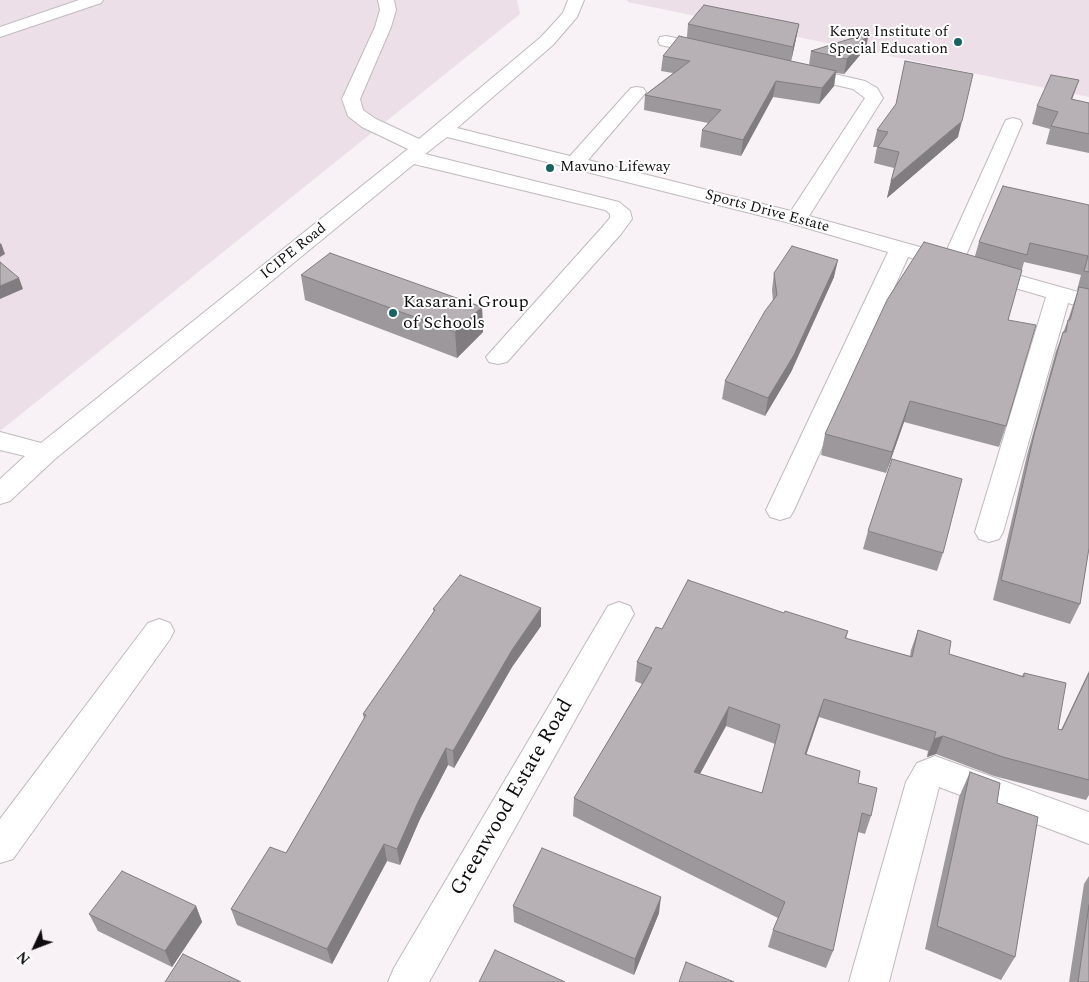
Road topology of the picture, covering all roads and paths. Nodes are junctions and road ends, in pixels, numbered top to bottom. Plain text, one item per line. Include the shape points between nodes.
1 (95, 0) edge
2 (386, 0) edge
3 (576, 0) edge
4 (0, 32) edge
5 (666, 41) dead end
6 (724, 54) edge
7 (782, 67) edge
8 (637, 92) dead end
9 (1013, 124) dead end
10 (443, 130) junction
11 (416, 152) junction
12 (575, 163) junction
13 (798, 219) junction
14 (901, 248) junction
15 (952, 263) junction
16 (1059, 293) junction
17 (1089, 302) edge
18 (498, 357) dead end
19 (0, 441) edge
20 (46, 453) junction
21 (0, 494) edge
22 (780, 510) dead end
23 (989, 532) dead end
24 (619, 614) dead end
25 (159, 631) dead end
26 (1089, 828) edge
27 (0, 847) edge
28 (408, 982) edge
29 (868, 982) edge

1 - 4 street
2 - 11 street via 388,10 383,27 351,99 355,112
3 - 10 street, ICIPE Road via 571,14 547,41
5 - 6 street
7 - 13 street via 859,85 871,92 874,98
8 - 12 street
9 - 15 street
10 - 11 street, ICIPE Road
10 - 12 street, Sports Drive Estate
11 - 18 street via 612,206 620,211 620,219 613,230
11 - 20 street, ICIPE Road
12 - 13 street, Sports Drive Estate
13 - 14 street, Sports Drive Estate
14 - 15 street, Sports Drive Estate
14 - 22 street
15 - 16 street, Sports Drive Estate
16 - 17 street, Sports Drive Estate
16 - 23 street
19 - 20 street
20 - 21 street, ICIPE Road
24 - 28 street, Greenwood Estate Road
25 - 27 street
26 - 29 street via 943,773 929,773 923,782

